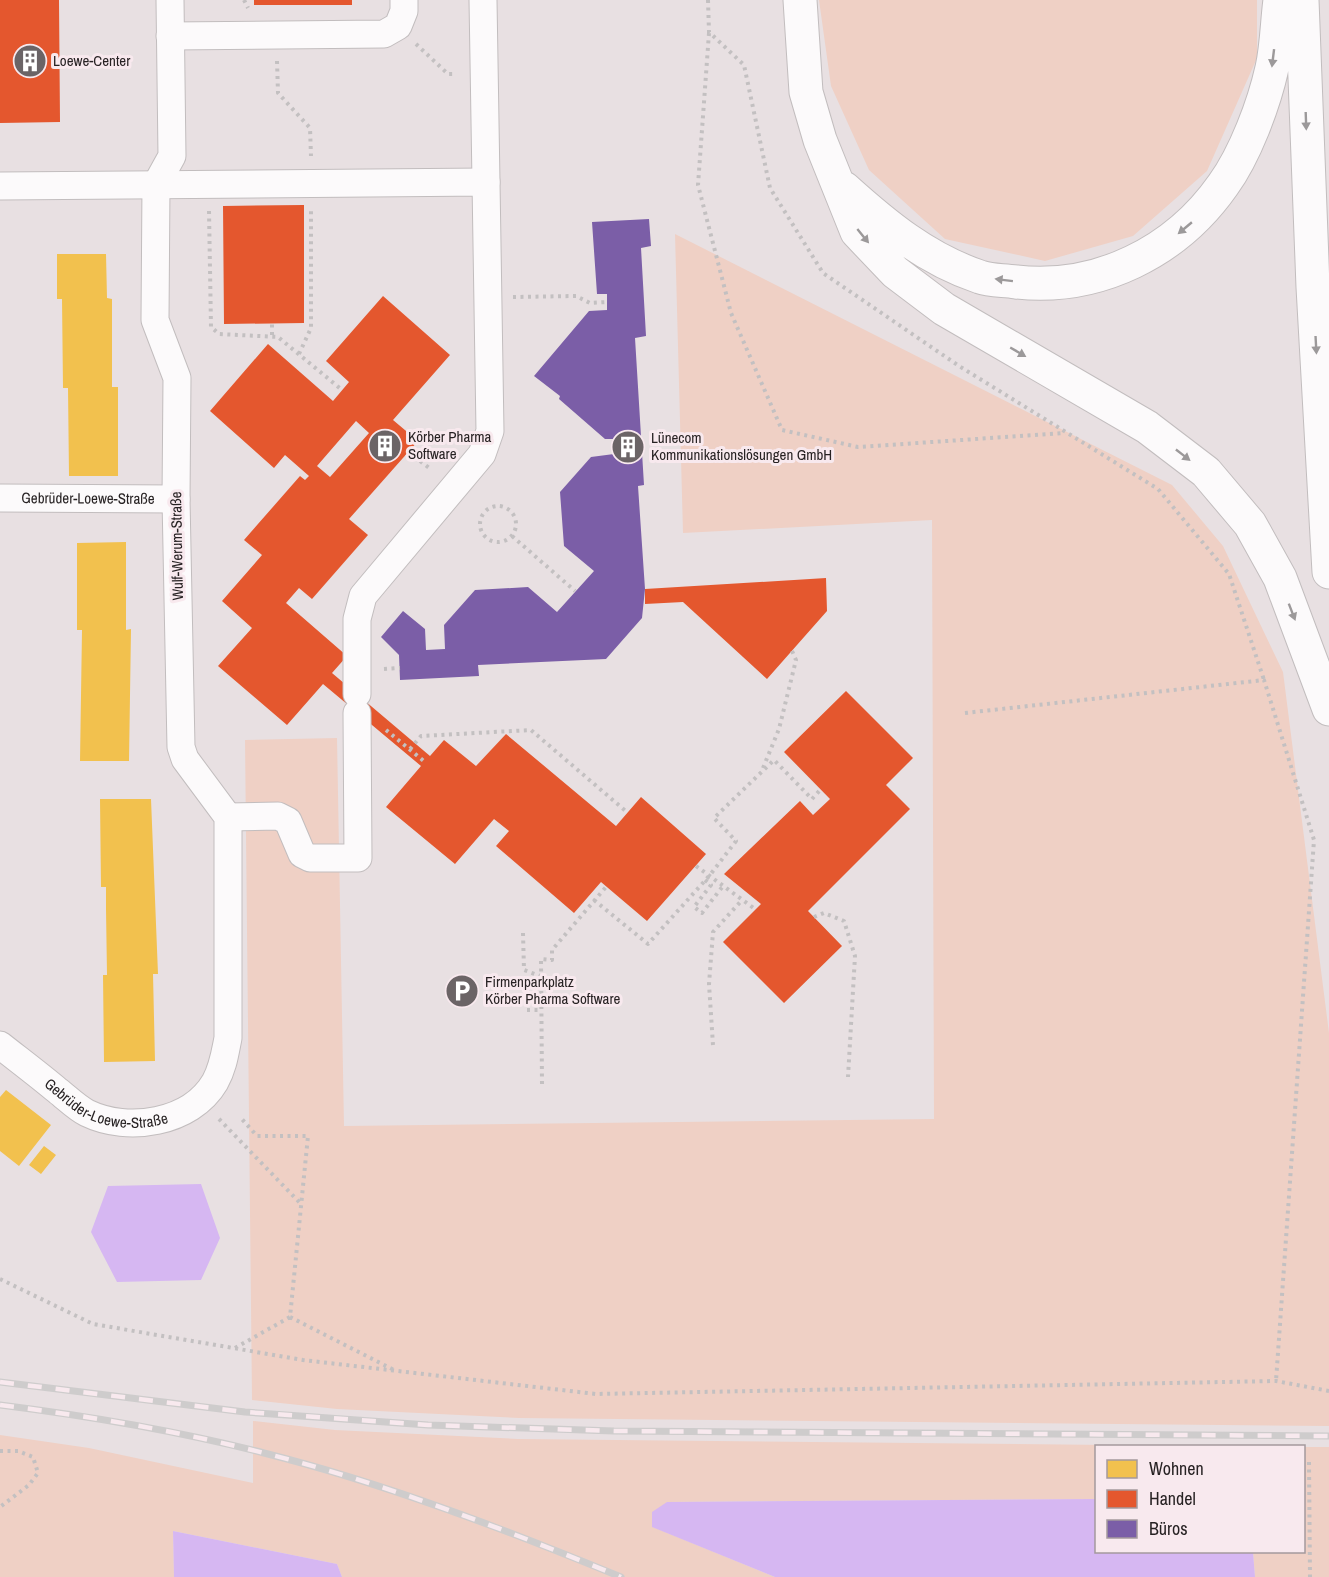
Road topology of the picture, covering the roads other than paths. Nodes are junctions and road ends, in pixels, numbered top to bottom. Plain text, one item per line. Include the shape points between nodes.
1 (170, 0) edge
2 (404, 0) edge
3 (483, 0) edge
4 (800, 0) edge
5 (1280, 0) edge
6 (1302, 0) edge
7 (170, 36) junction
8 (486, 182) junction
9 (839, 183) junction
10 (156, 185) junction
11 (0, 186) edge
12 (0, 498) edge
13 (176, 499) junction
14 (1329, 572) edge
15 (1329, 709) edge
16 (228, 817) junction
17 (0, 1045) edge

1 - 7 street, Wulf-Werum-Straße
2 - 7 street via 398,26 384,34
3 - 8 street
4 - 9 highway via 806,92 820,140
5 -> 9 highway via 1272,68 1250,132 1224,184 1189,226 1147,256 1095,278 1043,285 982,278 935,258 887,227
6 -> 14 highway
7 - 10 street, Wulf-Werum-Straße via 172,156
8 - 10 street
8 - 16 street via 490,431 482,454 398,568 363,596 357,619 358,858 310,858 302,854 288,821 278,816
9 -> 15 highway via 857,231 895,272 945,309 1148,427 1206,472 1250,524 1280,578
10 - 11 street
10 - 13 street, Wulf-Werum-Straße via 155,320 177,378
12 - 13 street, Gebrüder-Loewe-Straße
13 - 16 street, Wulf-Werum-Straße via 181,747 185,759
16 - 17 street, Gebrüder-Loewe-Straße via 228,1038 222,1065 207,1091 184,1110 160,1120 134,1124 108,1120 86,1112

